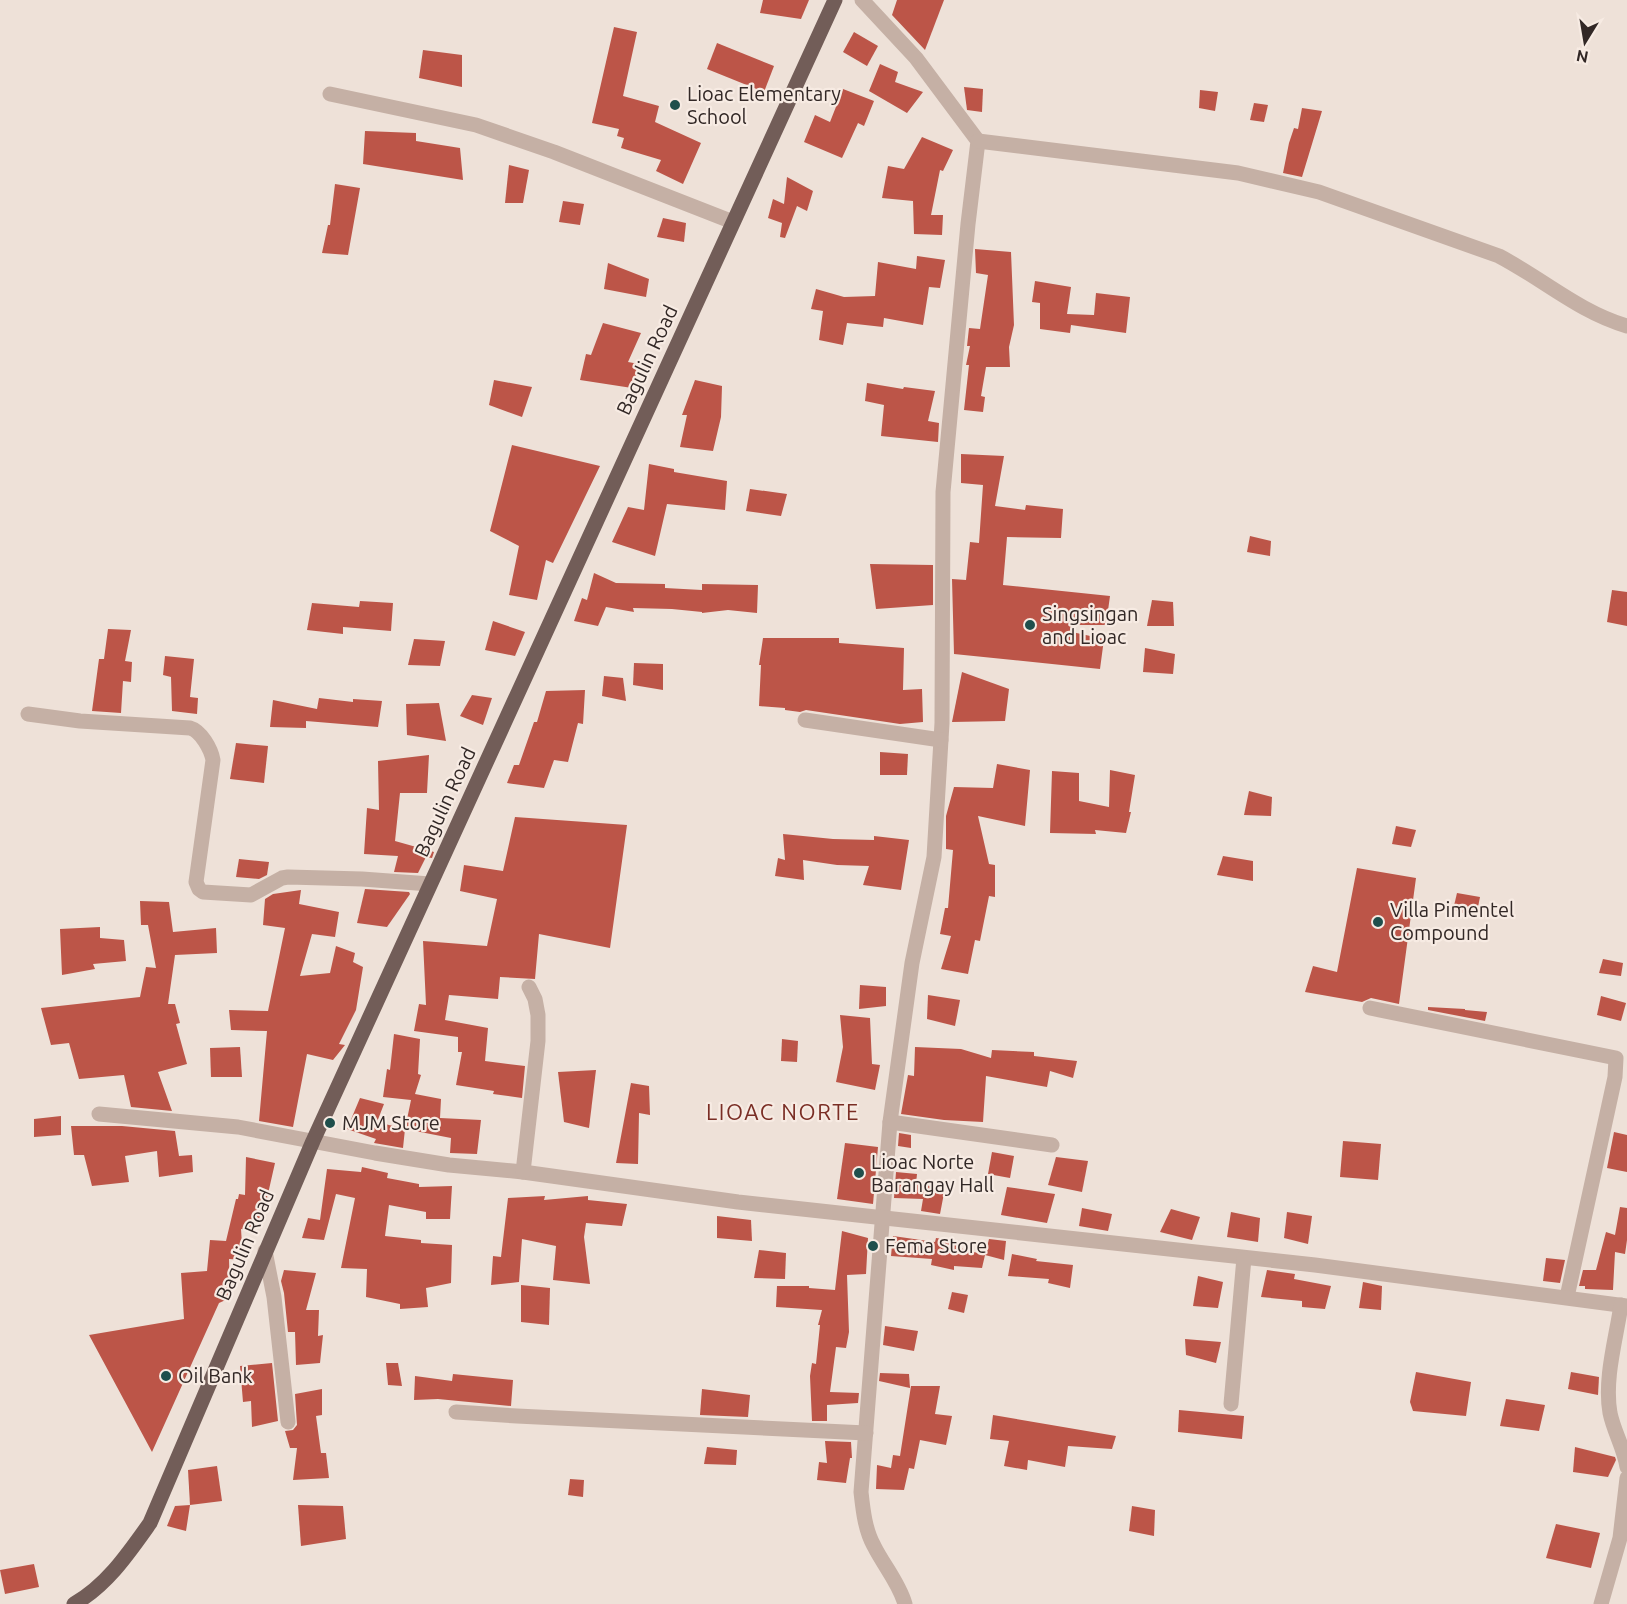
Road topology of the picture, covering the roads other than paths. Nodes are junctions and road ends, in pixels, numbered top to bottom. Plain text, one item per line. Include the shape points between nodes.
1 (835, 0) edge
2 (862, 0) edge
3 (330, 94) dead end
4 (978, 141) junction
5 (733, 222) junction
6 (1627, 326) edge
7 (28, 714) dead end
8 (805, 720) dead end
9 (941, 740) junction
10 (430, 884) junction
11 (529, 987) dead end
12 (1370, 1008) dead end
13 (99, 1114) dead end
14 (890, 1122) junction
15 (313, 1141) junction
16 (1052, 1145) dead end
17 (523, 1172) junction
18 (883, 1218) junction
19 (265, 1251) junction
20 (1244, 1258) junction
21 (1567, 1297) junction
22 (1624, 1305) edge
23 (1231, 1404) dead end
24 (456, 1412) dead end
25 (288, 1422) dead end
26 (866, 1433) junction
27 (1627, 1467) edge
28 (1627, 1478) edge
29 (74, 1604) edge
30 (905, 1604) edge
31 (1601, 1604) edge

1 - 5 main road, Bagulin Road
2 - 4 street via 916,58
3 - 5 street via 476,125
4 - 6 street via 1238,173 1318,192 1499,256 1590,313
4 - 9 street via 943,492
5 - 10 main road, Bagulin Road
7 - 10 street via 190,728 198,732 213,760 196,882 204,892 251,895 288,877
8 - 9 street
9 - 14 street via 934,857 912,963
10 - 15 main road, Bagulin Road
11 - 17 street via 538,1015 538,1041
12 - 21 street via 1616,1058
13 - 15 street via 238,1127
14 - 16 street
14 - 18 street
15 - 17 street via 449,1165
15 - 19 main road, Bagulin Road
17 - 18 street
18 - 20 street
18 - 26 street
19 - 25 street
19 - 29 main road, Bagulin Road via 150,1522 93,1593
20 - 21 street
20 - 23 street
21 - 22 street
22 - 27 street via 1609,1402
24 - 26 street
26 - 30 street via 863,1513 873,1545
28 - 31 street via 1620,1538

